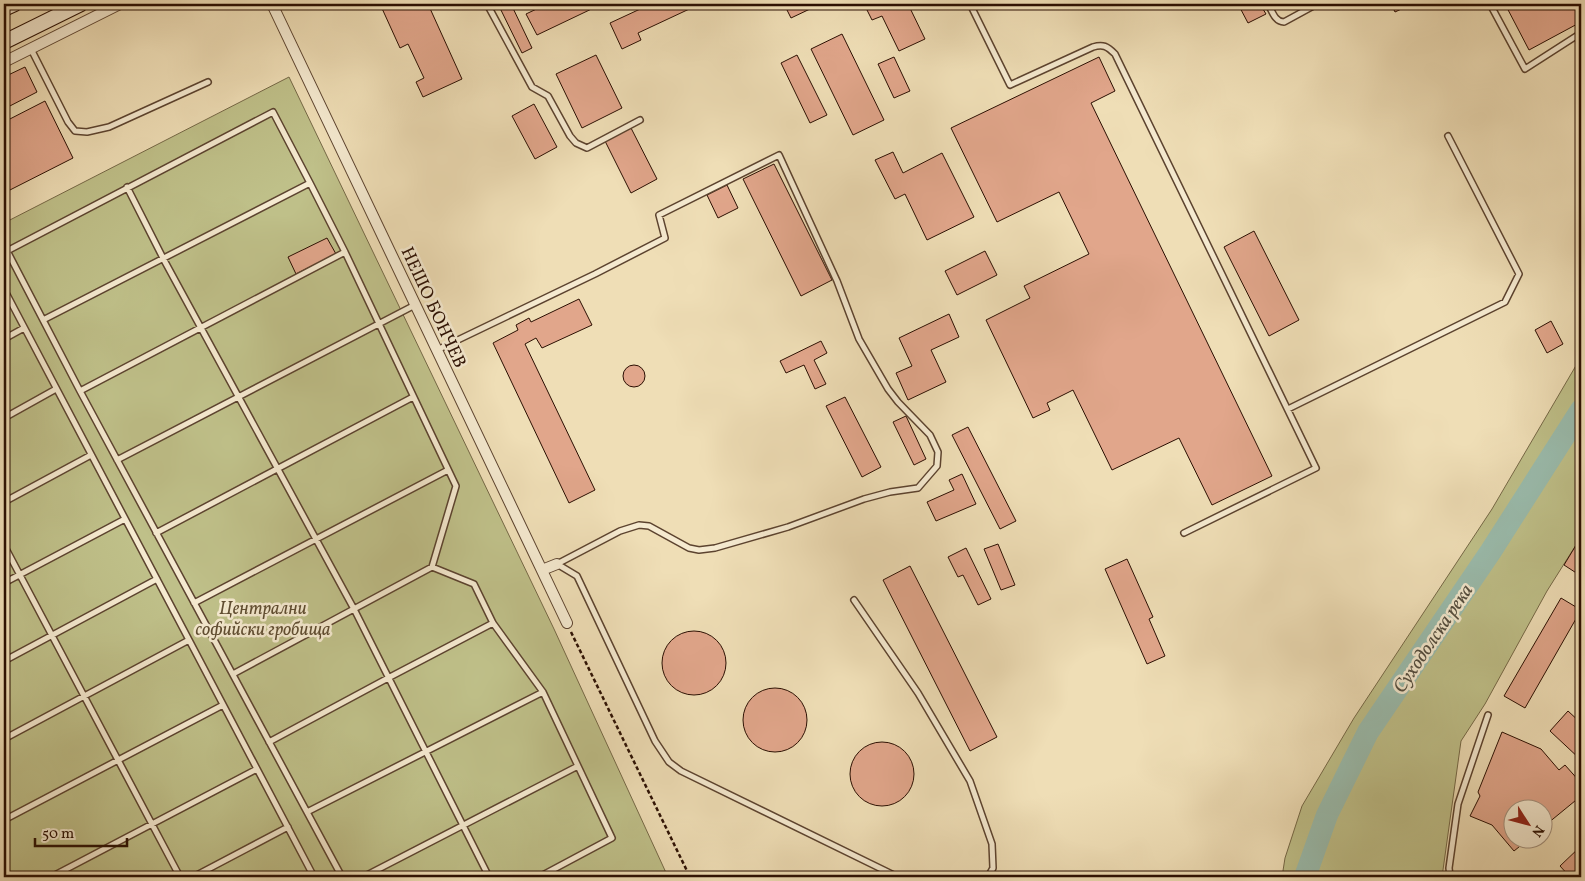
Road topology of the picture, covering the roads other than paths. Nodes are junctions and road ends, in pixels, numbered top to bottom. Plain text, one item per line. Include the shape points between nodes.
1 (15, 4) edge
2 (81, 4) edge
3 (120, 4) edge
4 (272, 4) edge
5 (487, 4) edge
6 (970, 4) edge
7 (1268, 4) edge
8 (1317, 4) edge
9 (1490, 4) edge
10 (4, 9) edge
11 (1581, 33) edge
12 (4, 42) edge
13 (30, 48) junction
14 (4, 62) edge
15 (208, 82) dead end
16 (640, 120) dead end
17 (1448, 136) dead end
18 (310, 183) junction
19 (127, 187) junction
20 (4, 245) edge
21 (7, 251) junction
22 (345, 252) junction
23 (164, 260) junction
24 (4, 290) edge
25 (416, 305) junction
26 (43, 320) junction
27 (380, 323) junction
28 (24, 328) junction
29 (200, 328) junction
30 (4, 339) edge
31 (437, 350) junction
32 (56, 389) junction
33 (80, 391) junction
34 (238, 396) junction
35 (413, 397) junction
36 (1288, 409) junction
37 (4, 418) edge
38 (92, 455) junction
39 (118, 460) junction
40 (278, 468) junction
41 (448, 470) junction
42 (4, 502) edge
43 (125, 519) junction
44 (156, 533) junction
45 (1184, 533) dead end
46 (316, 539) junction
47 (4, 545) edge
48 (557, 564) junction
49 (432, 567) junction
50 (542, 570) junction
51 (20, 575) junction
52 (157, 579) junction
53 (4, 583) edge
54 (854, 600) dead end
55 (194, 603) junction
56 (354, 609) junction
57 (493, 624) junction
58 (567, 624) road end
59 (51, 635) junction
60 (189, 640) junction
61 (4, 661) edge
62 (233, 674) junction
63 (390, 677) junction
64 (543, 692) junction
65 (84, 696) junction
66 (223, 705) junction
67 (1488, 715) dead end
68 (4, 739) edge
69 (270, 742) junction
70 (427, 751) junction
71 (118, 760) junction
72 (578, 766) junction
73 (257, 769) junction
74 (307, 812) junction
75 (4, 820) edge
76 (152, 825) junction
77 (464, 825) junction
78 (288, 827) junction
79 (4, 869) edge
80 (8, 877) edge
81 (51, 877) edge
82 (180, 877) edge
83 (193, 877) edge
84 (314, 877) edge
85 (342, 877) edge
86 (363, 877) edge
87 (489, 877) edge
88 (539, 877) edge
89 (898, 877) edge
90 (988, 877) edge
91 (1450, 877) edge

1 - 10 main road
2 - 12 main road
3 - 13 street
4 - 25 street, НЕШО БОНЧЕВ
5 - 16 lane via 532,86 548,96 576,143 587,148
6 - 36 lane via 1010,85 1093,47 1102,45 1114,54
7 - 8 lane via 1281,22
9 - 11 lane via 1525,69
13 - 14 street
13 - 15 lane via 75,131 109,127
17 - 36 lane via 1519,274 1505,302
18 - 19 lane via 273,112
18 - 22 lane
18 - 23 lane
19 - 21 lane
19 - 23 lane
20 - 21 lane
21 - 26 lane
22 - 27 lane
22 - 29 lane
23 - 26 lane
23 - 29 lane
24 - 28 lane
25 - 27 lane
25 - 31 street, НЕШО БОНЧЕВ
26 - 33 lane
27 - 34 lane
27 - 35 lane
28 - 30 lane
28 - 32 lane
29 - 33 lane
29 - 34 lane
31 - 48 lane via 665,238 659,215 779,155 837,281 859,339 888,389 930,435 938,452 937,466 918,488 864,499 733,543 699,550 689,548 649,526 640,525 620,531
31 - 50 street, НЕШО БОНЧЕВ
32 - 37 lane
32 - 38 lane
33 - 39 lane
34 - 39 lane
34 - 40 lane
35 - 40 lane
35 - 41 lane
36 - 45 lane via 1316,468
38 - 42 lane
38 - 43 lane
39 - 44 lane
40 - 44 lane
40 - 46 lane
41 - 46 lane
41 - 49 lane via 456,486
43 - 51 lane
43 - 52 lane
44 - 55 lane
46 - 55 lane
46 - 56 lane
47 - 51 lane
48 - 50 street
48 - 89 lane via 577,576 655,740 669,762 681,771
49 - 56 lane
49 - 57 lane via 474,584
50 - 58 street, НЕШО БОНЧЕВ
51 - 53 lane
51 - 59 lane
52 - 59 lane
52 - 60 lane
54 - 90 lane via 918,693 970,781 992,844 993,868
55 - 62 lane
56 - 62 lane
56 - 63 lane
57 - 63 lane
57 - 64 lane
59 - 61 lane
59 - 65 lane
60 - 65 lane
60 - 66 lane
62 - 69 lane
63 - 69 lane
63 - 70 lane
64 - 70 lane
64 - 72 lane
65 - 68 lane
65 - 71 lane
66 - 71 lane
66 - 73 lane
67 - 91 lane via 1458,804
69 - 74 lane
70 - 74 lane
70 - 77 lane
71 - 75 lane
71 - 76 lane
72 - 77 lane
72 - 88 lane via 612,838
73 - 76 lane
73 - 78 lane
74 - 85 lane
76 - 81 lane
76 - 82 lane
77 - 86 lane
77 - 87 lane
78 - 83 lane
78 - 84 lane
79 - 80 lane

